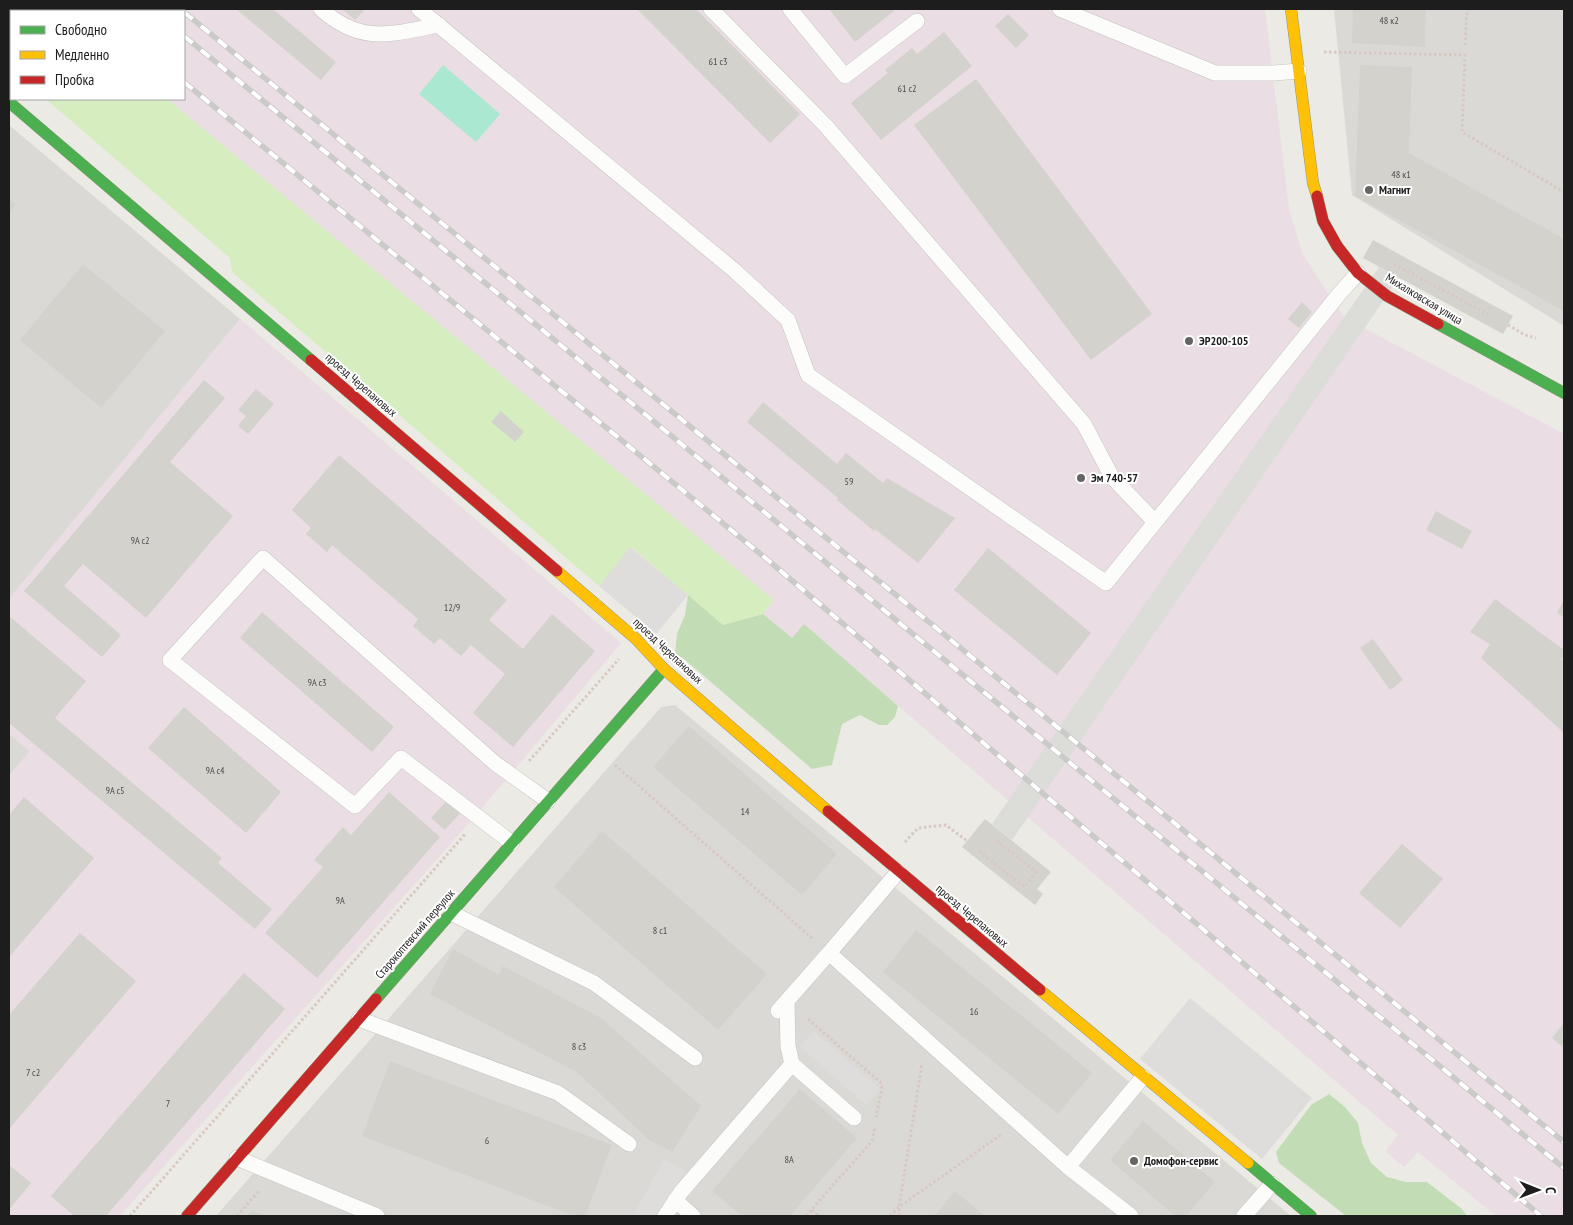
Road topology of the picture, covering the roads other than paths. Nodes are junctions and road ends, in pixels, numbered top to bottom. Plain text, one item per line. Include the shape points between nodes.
1 (321, 9) edge
2 (419, 9) edge
3 (711, 9) edge
4 (790, 9) edge
5 (1060, 9) edge
6 (1291, 9) edge
7 (916, 21) dead end
8 (439, 25) junction
9 (1299, 71) junction
10 (9, 102) edge
11 (1358, 273) junction
12 (1564, 393) edge
13 (1155, 522) junction
14 (664, 669) junction
15 (548, 801) junction
16 (512, 844) junction
17 (893, 867) junction
18 (451, 913) junction
19 (829, 952) junction
20 (358, 1019) junction
21 (695, 1058) dead end
22 (792, 1064) junction
23 (1143, 1077) junction
24 (854, 1118) dead end
25 (629, 1144) dead end
26 (237, 1158) junction
27 (1068, 1167) junction
28 (1272, 1184) junction
29 (675, 1200) junction
30 (186, 1216) edge
31 (377, 1216) edge
32 (665, 1216) edge
33 (694, 1216) edge
34 (1131, 1216) edge
35 (1244, 1216) edge
36 (1311, 1216) edge

1 - 8 lane via 357,32 386,35
2 - 8 lane
3 - 13 lane via 826,126 1084,424 1112,477
4 - 7 lane via 845,76
5 - 9 lane via 1215,73
6 - 9 street, Михалковская улица
8 - 13 lane via 736,271 782,314 788,320 808,375 1106,583
9 - 11 street, Михалковская улица via 1313,183 1323,221
10 - 14 street, проезд Черепановых via 636,639
11 - 12 street, Михалковская улица via 1387,296
11 - 13 lane
14 - 15 street, Старокоптевский переулок
14 - 17 street, проезд Черепановых
15 - 16 street, Старокоптевский переулок
15 - 16 lane via 496,764 263,558 170,660 356,806 401,758
16 - 18 street, Старокоптевский переулок
17 - 19 lane
17 - 23 street, проезд Черепановых
18 - 20 street, Старокоптевский переулок
18 - 21 lane via 594,983
19 - 22 lane via 783,1006
19 - 27 lane
20 - 25 lane via 558,1093
20 - 26 street, Старокоптевский переулок
22 - 24 lane
22 - 29 lane
23 - 27 lane
23 - 28 street, проезд Черепановых
26 - 30 street, Старокоптевский переулок
26 - 31 lane
27 - 34 lane
28 - 35 lane
28 - 36 street, проезд Черепановых
29 - 32 lane
29 - 33 lane

